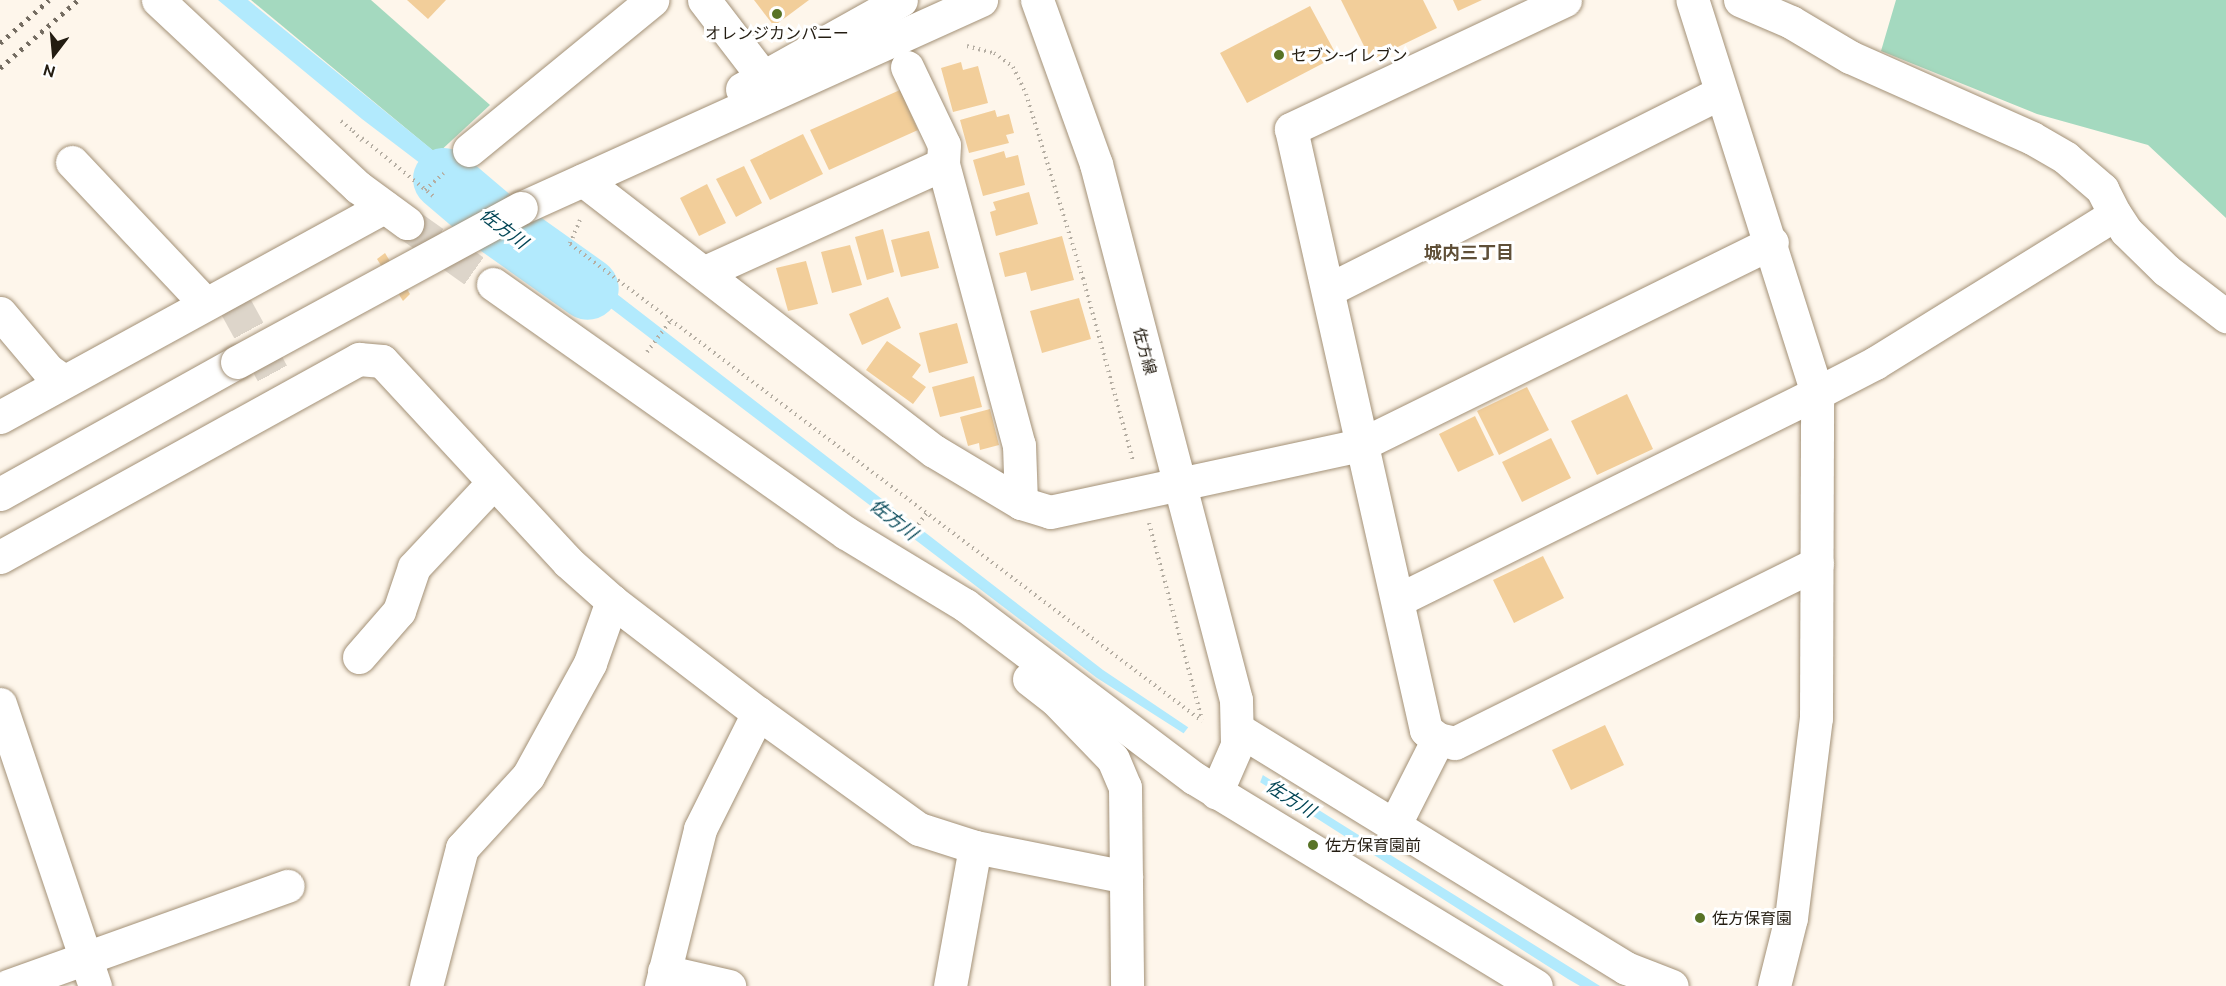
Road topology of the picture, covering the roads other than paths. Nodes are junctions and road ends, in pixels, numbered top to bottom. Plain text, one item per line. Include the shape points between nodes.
1 (158, 0) edge
2 (652, 0) edge
3 (704, 0) edge
4 (901, 0) edge
5 (981, 0) edge
6 (1037, 0) edge
7 (1565, 0) edge
8 (1692, 0) edge
9 (1740, 0) edge
10 (907, 67) dead end
11 (763, 77) junction
12 (1720, 93) junction
13 (469, 150) dead end
14 (72, 162) dead end
15 (943, 164) junction
16 (583, 180) junction
17 (521, 208) junction
18 (2115, 214) junction
19 (1772, 242) junction
20 (705, 272) junction
21 (493, 284) tunnel mouth
22 (1328, 290) junction
23 (222, 299) junction
24 (0, 313) edge
25 (2226, 316) edge
26 (64, 381) junction
27 (1817, 393) junction
28 (0, 417) edge
29 (1360, 445) junction
30 (493, 483) junction
31 (1180, 485) junction
32 (0, 496) edge
33 (1021, 503) junction
34 (827, 520) junction
35 (0, 557) edge
36 (1817, 563) junction
37 (1398, 600) junction
38 (612, 601) junction
39 (359, 657) dead end
40 (0, 704) edge
41 (758, 713) junction
42 (1237, 727) junction
43 (1438, 739) junction
44 (1219, 789) junction
45 (1401, 814) dead end
46 (975, 847) junction
47 (1126, 877) junction
48 (288, 886) dead end
49 (91, 973) edge
50 (663, 978) edge
51 (8, 986) edge
52 (426, 986) edge
53 (729, 986) edge
54 (950, 986) edge
55 (1127, 986) edge
56 (1536, 986) edge
57 (1672, 986) edge
58 (1774, 986) edge

1 - 23 street via 351,181 396,215
2 - 13 street
3 - 11 street
4 - 11 street
5 - 16 street
6 - 31 street, 佐方線 via 1096,164
7 - 22 street via 1291,129
8 - 12 street
9 - 18 street via 1791,22 1850,57 2032,138 2066,158 2102,189
10 - 15 street via 944,145
11 - 17 street
12 - 19 street
12 - 22 street
14 - 23 street
15 - 20 street
15 - 33 street via 1019,445
16 - 17 street
16 - 20 street
17 - 32 street, bridge via 122,424
18 - 25 street via 2126,231 2166,270
18 - 27 street via 1875,363
19 - 27 street
19 - 29 street
20 - 33 street via 934,451
21 - 34 street
22 - 29 street
23 - 26 street
24 - 26 street via 48,370
26 - 28 street
27 - 36 street
27 - 37 street
29 - 31 street
29 - 37 street
30 - 35 street via 382,361 359,359 283,393
30 - 38 street via 568,562
30 - 39 street via 414,567 399,611
31 - 33 street via 1050,512
31 - 42 street, 佐方線
34 - 44 street via 965,605
34 - 47 street via 1054,699 1113,759 1125,787
36 - 43 street via 1455,743
36 - 58 street via 1816,718 1791,918
37 - 43 street via 1426,730
38 - 41 street
38 - 52 street via 591,663 528,776 462,848
40 - 49 street
41 - 46 street via 919,829
41 - 50 street via 700,829
42 - 44 street
42 - 57 street via 1626,968
43 - 45 street
44 - 56 street
46 - 47 street
46 - 54 street
47 - 55 street
48 - 49 street
49 - 51 street
50 - 53 street

